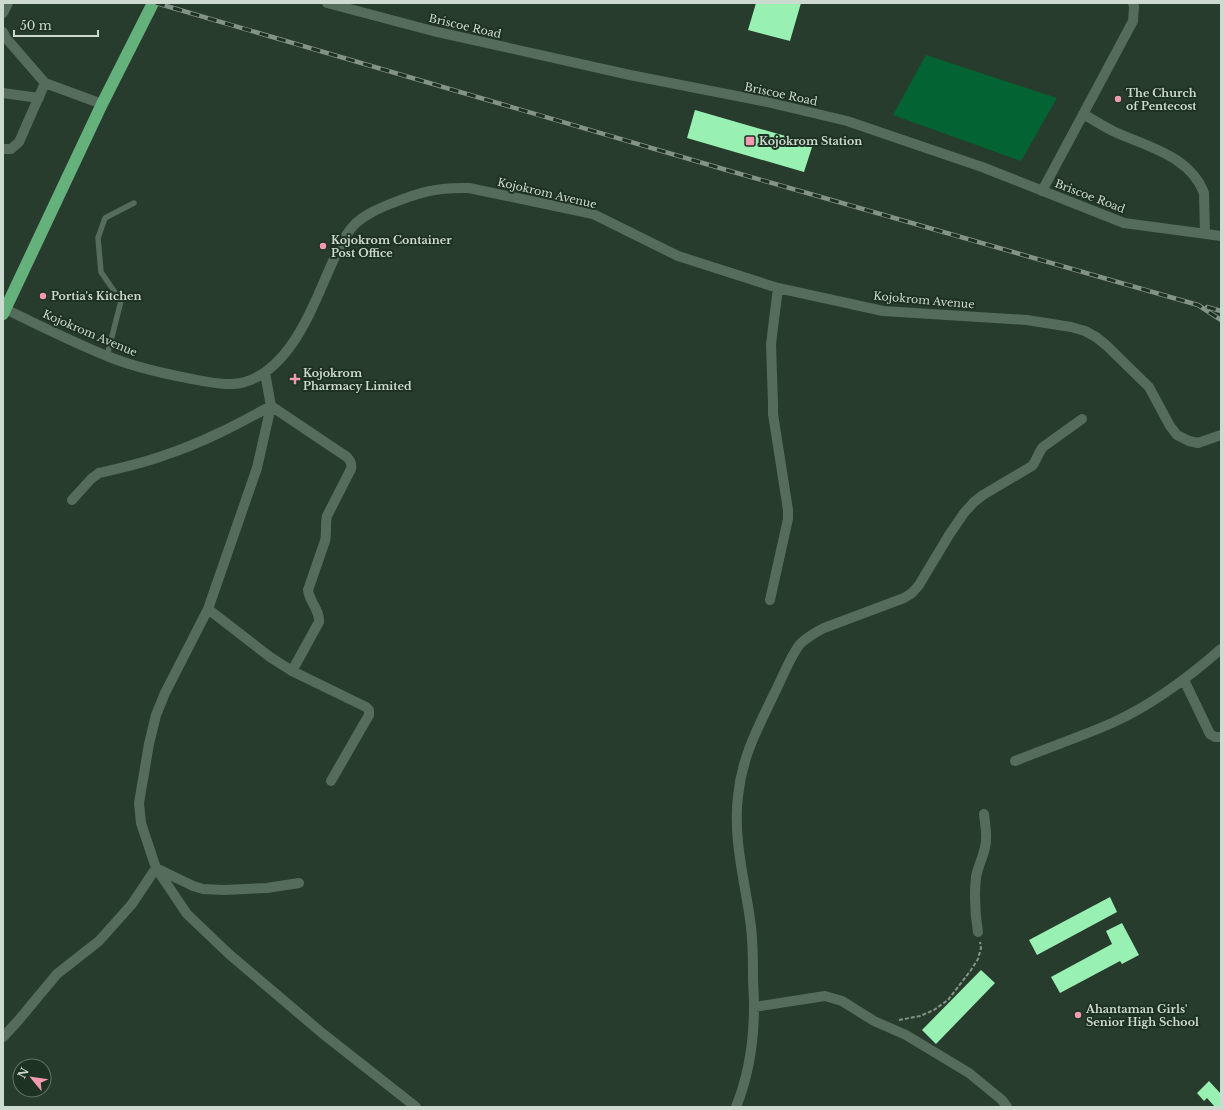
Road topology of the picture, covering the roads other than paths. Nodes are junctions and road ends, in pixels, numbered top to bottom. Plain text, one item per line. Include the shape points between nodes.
1 (8, 3) edge
2 (153, 3) edge
3 (327, 3) edge
4 (1133, 3) edge
5 (3, 13) edge
6 (3, 32) edge
7 (45, 83) junction
8 (3, 93) edge
9 (39, 98) junction
10 (102, 104) junction
11 (1083, 114) junction
12 (3, 150) edge
13 (1042, 191) junction
14 (134, 203) dead end
15 (1205, 233) junction
16 (1221, 236) edge
17 (778, 288) junction
18 (4, 312) edge
19 (107, 356) junction
20 (265, 373) junction
21 (271, 406) junction
22 (1082, 420) dead end
23 (1221, 435) edge
24 (72, 500) dead end
25 (770, 600) dead end
26 (208, 609) junction
27 (1221, 650) edge
28 (292, 671) junction
29 (1184, 680) junction
30 (1221, 737) edge
31 (1015, 761) dead end
32 (331, 781) dead end
33 (984, 814) dead end
34 (156, 868) junction
35 (299, 884) dead end
36 (978, 932) road end
37 (754, 1008) junction
38 (3, 1037) edge
39 (416, 1107) edge
40 (736, 1107) edge
41 (1007, 1107) edge

1 - 5 street
2 - 10 highway
3 - 13 street, Briscoe Road via 433,31 846,121 982,167
4 - 11 street via 1133,21
6 - 7 street
7 - 9 street
7 - 10 street
8 - 9 street
9 - 12 street via 19,142 11,149
10 - 18 highway
11 - 13 street
11 - 15 street via 1113,131 1169,155 1189,170 1204,193
13 - 15 street, Briscoe Road via 1124,223
14 - 19 lane via 105,218 98,238 101,272 121,301
15 - 16 street, Briscoe Road
17 - 20 street, Kojokrom Avenue via 678,256 593,214 469,188 431,190 411,195 373,211 356,223 343,240 300,332 283,357
17 - 23 street, Kojokrom Avenue via 883,311 1027,320 1085,331 1106,345 1149,387 1177,435 1198,443
17 - 25 street via 772,344 773,414 788,519
18 - 19 street, Kojokrom Avenue
19 - 20 street, Kojokrom Avenue via 161,373 199,381 233,384 250,381
20 - 21 street
21 - 24 street via 177,451 99,473
21 - 26 street via 257,468
21 - 28 street via 348,457 352,465 327,516 327,534 308,590 319,622
22 - 37 street via 1044,447 1032,466 983,494 974,502 964,513 912,593 812,634 801,644 792,658 752,740 743,764 738,794 737,840 753,948
26 - 28 street via 275,661
26 - 34 street via 165,693 156,715 149,744 139,803 140,823
27 - 29 street
28 - 32 street via 363,704 369,710 369,715
29 - 30 street via 1210,734
29 - 31 street via 1143,707 1112,723
33 - 36 street via 986,841 976,877 975,911
34 - 35 street via 203,889 266,888
34 - 38 street via 132,904 99,941 57,974
34 - 39 street via 187,914 229,954 322,1033
37 - 40 street via 751,1053
37 - 41 street via 824,996 832,997 874,1021 906,1035 969,1073

